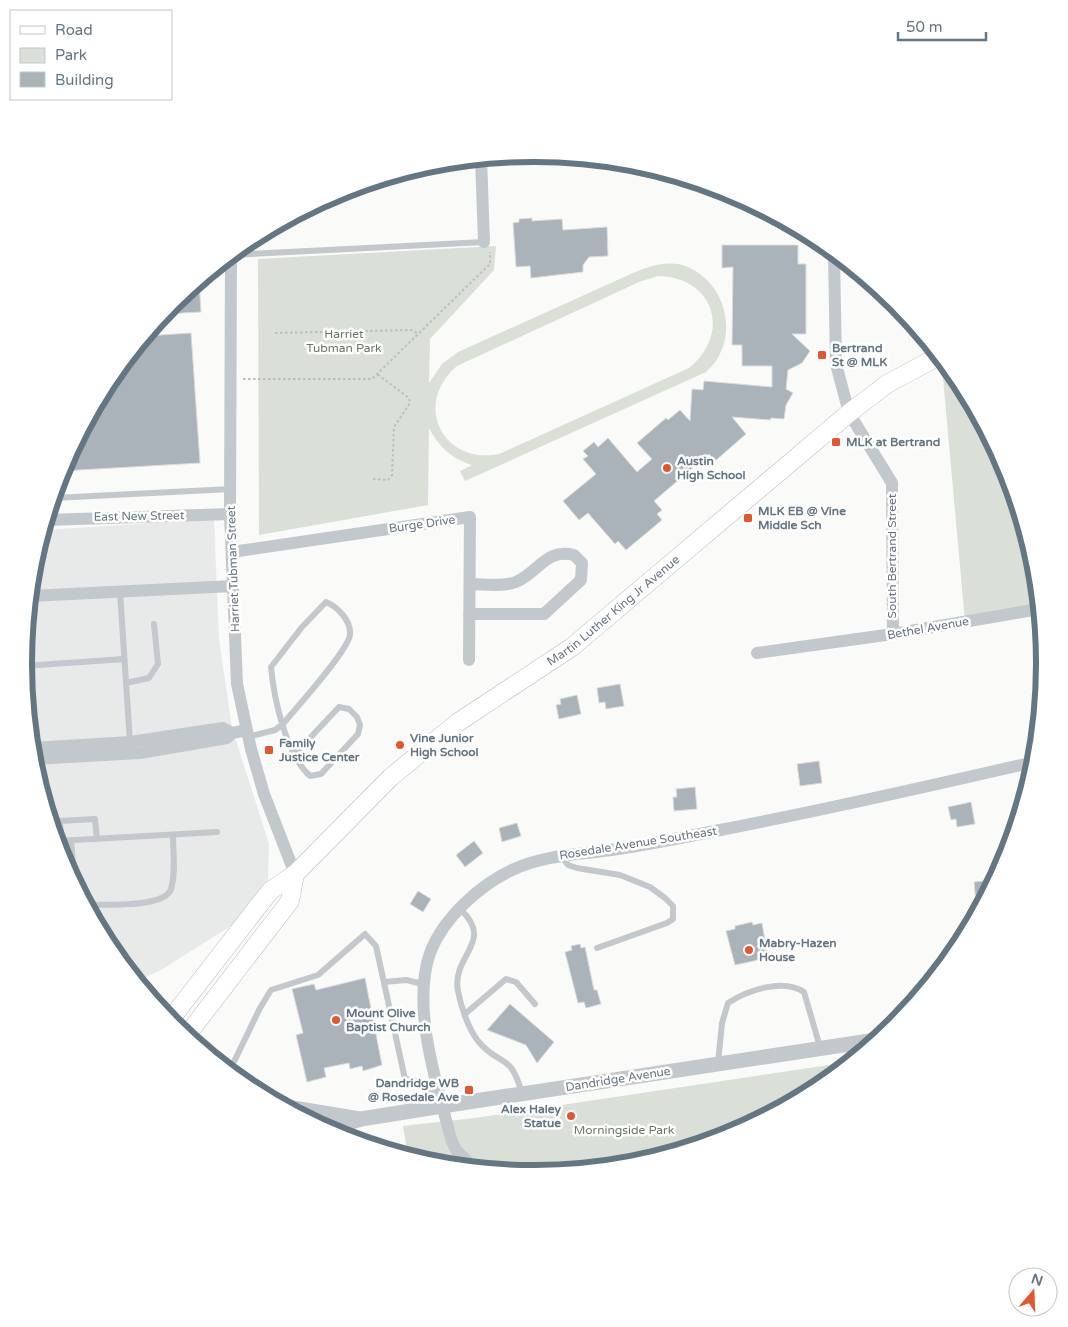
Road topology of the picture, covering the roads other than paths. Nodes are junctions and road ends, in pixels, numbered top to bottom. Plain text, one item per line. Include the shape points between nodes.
1 (481, 165) edge
2 (487, 246) joint
3 (245, 255) edge
4 (834, 262) edge
5 (231, 265) edge
6 (933, 359) edge
7 (849, 413) junction
8 (230, 489) junction
9 (61, 498) edge
10 (230, 514) junction
11 (54, 519) edge
12 (232, 552) junction
13 (470, 584) junction
14 (233, 586) junction
15 (120, 592) junction
16 (37, 596) edge
17 (1032, 610) edge
18 (470, 614) junction
19 (154, 624) dead end
20 (893, 634) junction
21 (757, 653) dead end
22 (124, 659) junction
23 (468, 660) dead end
24 (32, 665) edge
25 (126, 683) junction
26 (284, 724) junction
27 (232, 733) junction
28 (247, 733) junction
29 (130, 742) junction
30 (40, 748) edge
31 (294, 755) junction
32 (42, 759) edge
33 (1025, 764) edge
34 (60, 827) edge
35 (217, 832) dead end
36 (173, 835) junction
37 (97, 839) junction
38 (65, 840) edge
39 (71, 840) junction
40 (560, 855) junction
41 (72, 858) edge
42 (295, 874) junction
43 (95, 905) edge
44 (460, 909) junction
45 (597, 948) dead end
46 (384, 982) junction
47 (422, 984) junction
48 (535, 1004) dead end
49 (175, 1014) edge
50 (465, 1014) junction
51 (192, 1031) edge
52 (864, 1042) edge
53 (820, 1048) junction
54 (233, 1064) edge
55 (718, 1064) junction
56 (522, 1094) junction
57 (442, 1106) junction
58 (309, 1111) edge
59 (361, 1119) junction
60 (339, 1126) edge
61 (467, 1161) edge

1 - 2 street
2 - 3 lane
4 - 7 street, South Bertrand Street via 836,364
5 - 8 street, Harriet Tubman Street
6 - 7 main road, Martin Luther King Jr Avenue via 886,384
7 - 20 street, South Bertrand Street via 892,483
7 - 42 main road, Martin Luther King Jr Avenue via 572,647 457,723 419,754 360,806
8 - 9 lane
8 - 10 street, Harriet Tubman Street
10 - 11 street, East New Street
10 - 12 street, Harriet Tubman Street
12 - 13 street, Burge Drive via 470,517
12 - 14 street, Harriet Tubman Street
13 - 18 street, Burge Drive
13 - 18 street via 517,582 555,554 574,555 582,563 581,580 544,614
14 - 15 street
14 - 28 street, Harriet Tubman Street via 237,684
15 - 16 street
15 - 22 lane
17 - 20 street, Bethel Avenue
18 - 23 street, Burge Drive
19 - 25 lane via 158,664 149,678
20 - 21 street, Bethel Avenue
22 - 24 lane
22 - 25 lane
25 - 29 lane
26 - 26 lane via 343,650 350,635 347,621 335,606 326,602 271,667
26 - 28 lane via 276,730
26 - 31 lane
27 - 28 street
27 - 29 street via 223,728
27 - 32 street via 227,738 140,753
28 - 42 street, Harriet Tubman Street via 264,794
29 - 30 street
31 - 31 lane via 310,776 321,774 358,734 358,717 350,709 339,707
33 - 40 street, Rosedale Avenue Southeast via 720,830 603,851
34 - 37 lane via 60,822 96,819
35 - 36 lane
36 - 37 lane
36 - 43 lane via 173,876 168,894 161,900
37 - 39 lane
38 - 39 lane
39 - 41 lane
40 - 44 street, Rosedale Avenue Southeast via 512,870 488,884
40 - 45 lane via 568,865 620,875 650,887 672,906 673,919 666,923
42 - 49 main road, Martin Luther King Jr Avenue via 270,891
42 - 51 main road via 290,901
44 - 47 street, Rosedale Avenue Southeast via 431,950
44 - 50 lane via 471,919 475,935 458,978
46 - 47 lane via 406,980
46 - 54 lane via 376,946 365,934 318,975 271,990
46 - 57 lane via 405,1079 417,1081
47 - 57 street, Rosedale Avenue Southeast via 423,1015
48 - 50 lane via 516,982 506,979
50 - 56 lane via 478,1041 512,1066
52 - 53 street, Dandridge Avenue
53 - 55 street, Dandridge Avenue
53 - 55 lane via 804,992 791,986 773,987 748,992 728,1003 722,1023
55 - 56 street, Dandridge Avenue
56 - 57 street, Dandridge Avenue
57 - 59 street, Dandridge Avenue
57 - 61 street, Rosedale Avenue Southeast via 456,1150
58 - 59 street, Dandridge Avenue
59 - 60 street, Dandridge Avenue

